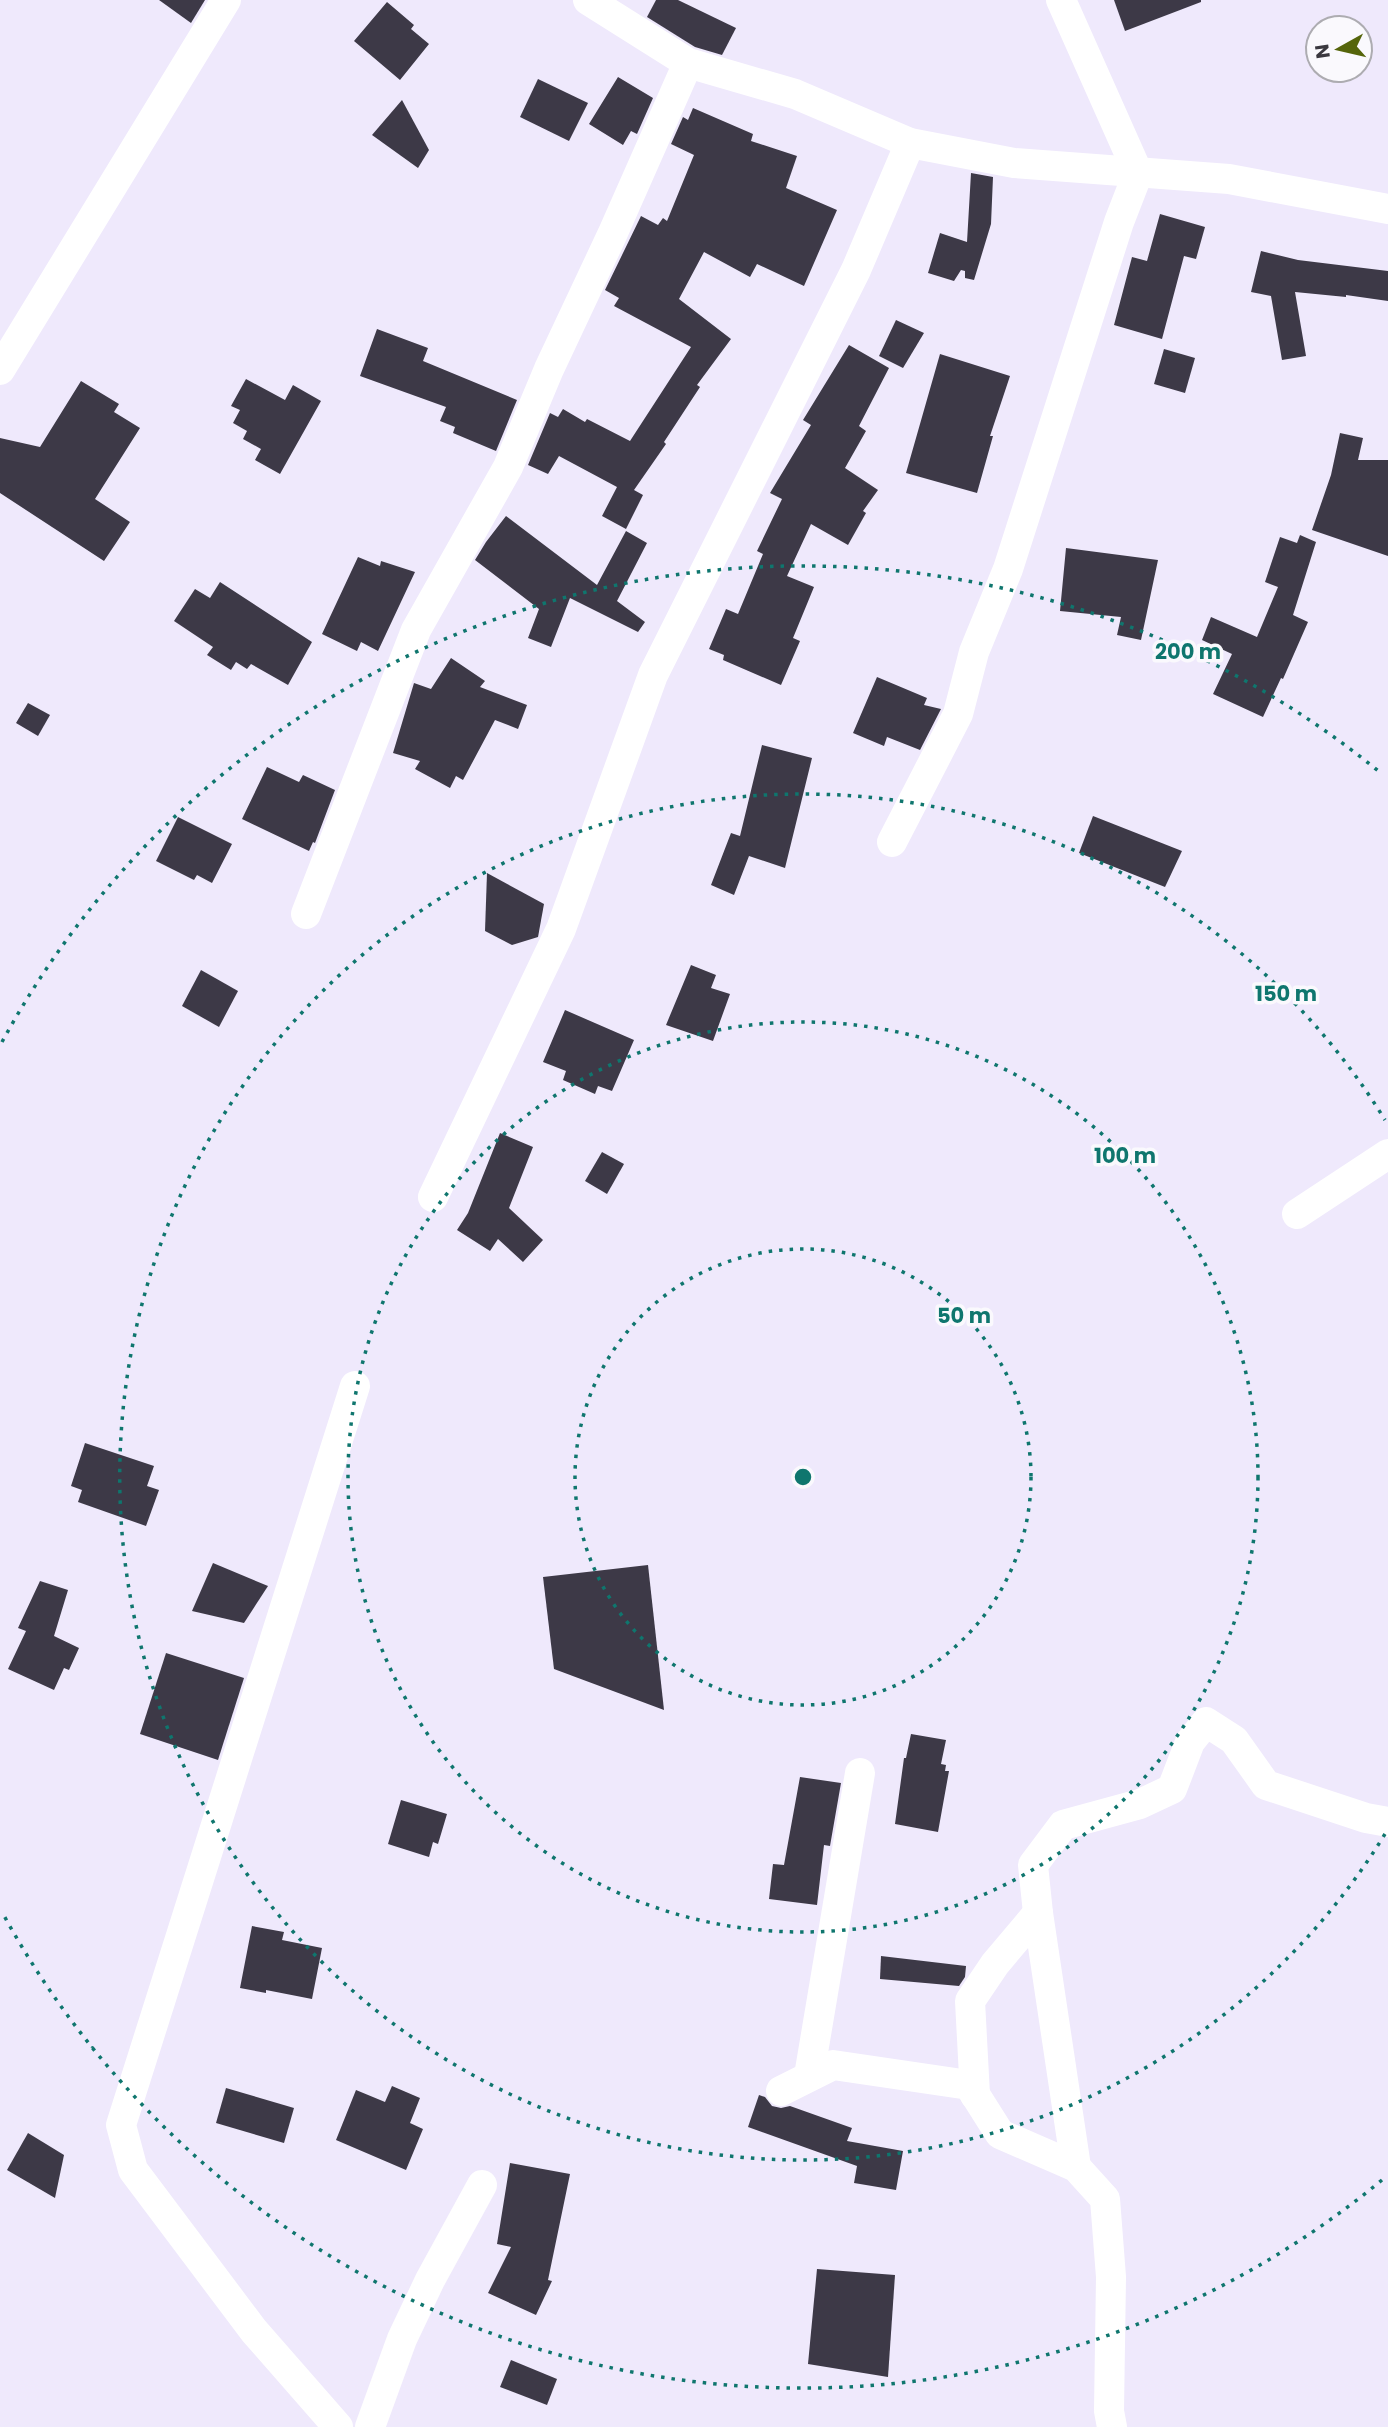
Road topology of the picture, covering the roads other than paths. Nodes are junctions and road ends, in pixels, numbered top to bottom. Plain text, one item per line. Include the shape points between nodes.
1 (226, 0) edge
2 (588, 0) edge
3 (1061, 0) edge
4 (688, 63) junction
5 (910, 143) junction
6 (1138, 173) junction
7 (1388, 209) edge
8 (0, 370) edge
9 (892, 842) dead end
10 (306, 914) dead end
11 (1388, 1154) edge
12 (433, 1197) dead end
13 (1297, 1214) dead end
14 (355, 1386) dead end
15 (860, 1773) dead end
16 (1388, 1822) edge
17 (1038, 1913) junction
18 (809, 2076) junction
19 (781, 2091) dead end
20 (975, 2095) junction
21 (1076, 2167) junction
22 (482, 2185) dead end
23 (338, 2427) edge
24 (370, 2427) edge
25 (1112, 2427) edge

1 - 8 street
2 - 4 street
3 - 6 street
4 - 5 street via 795,94
4 - 10 street via 508,467 416,630
5 - 6 street via 1014,163
5 - 12 street via 856,270 653,674 561,929
6 - 7 street via 1229,179
6 - 9 street via 1008,569 974,653 958,714
11 - 13 street
14 - 23 street via 121,2125 133,2170 254,2332
15 - 18 street
16 - 17 street via 1266,1785 1234,1740 1206,1722 1190,1742 1172,1789 1140,1804 1063,1825 1033,1865
17 - 20 street via 970,2001
17 - 21 street
18 - 19 street
18 - 20 street via 833,2065 969,2085
20 - 21 street via 1000,2134
21 - 25 street via 1105,2199 1111,2277
22 - 24 street via 402,2339

